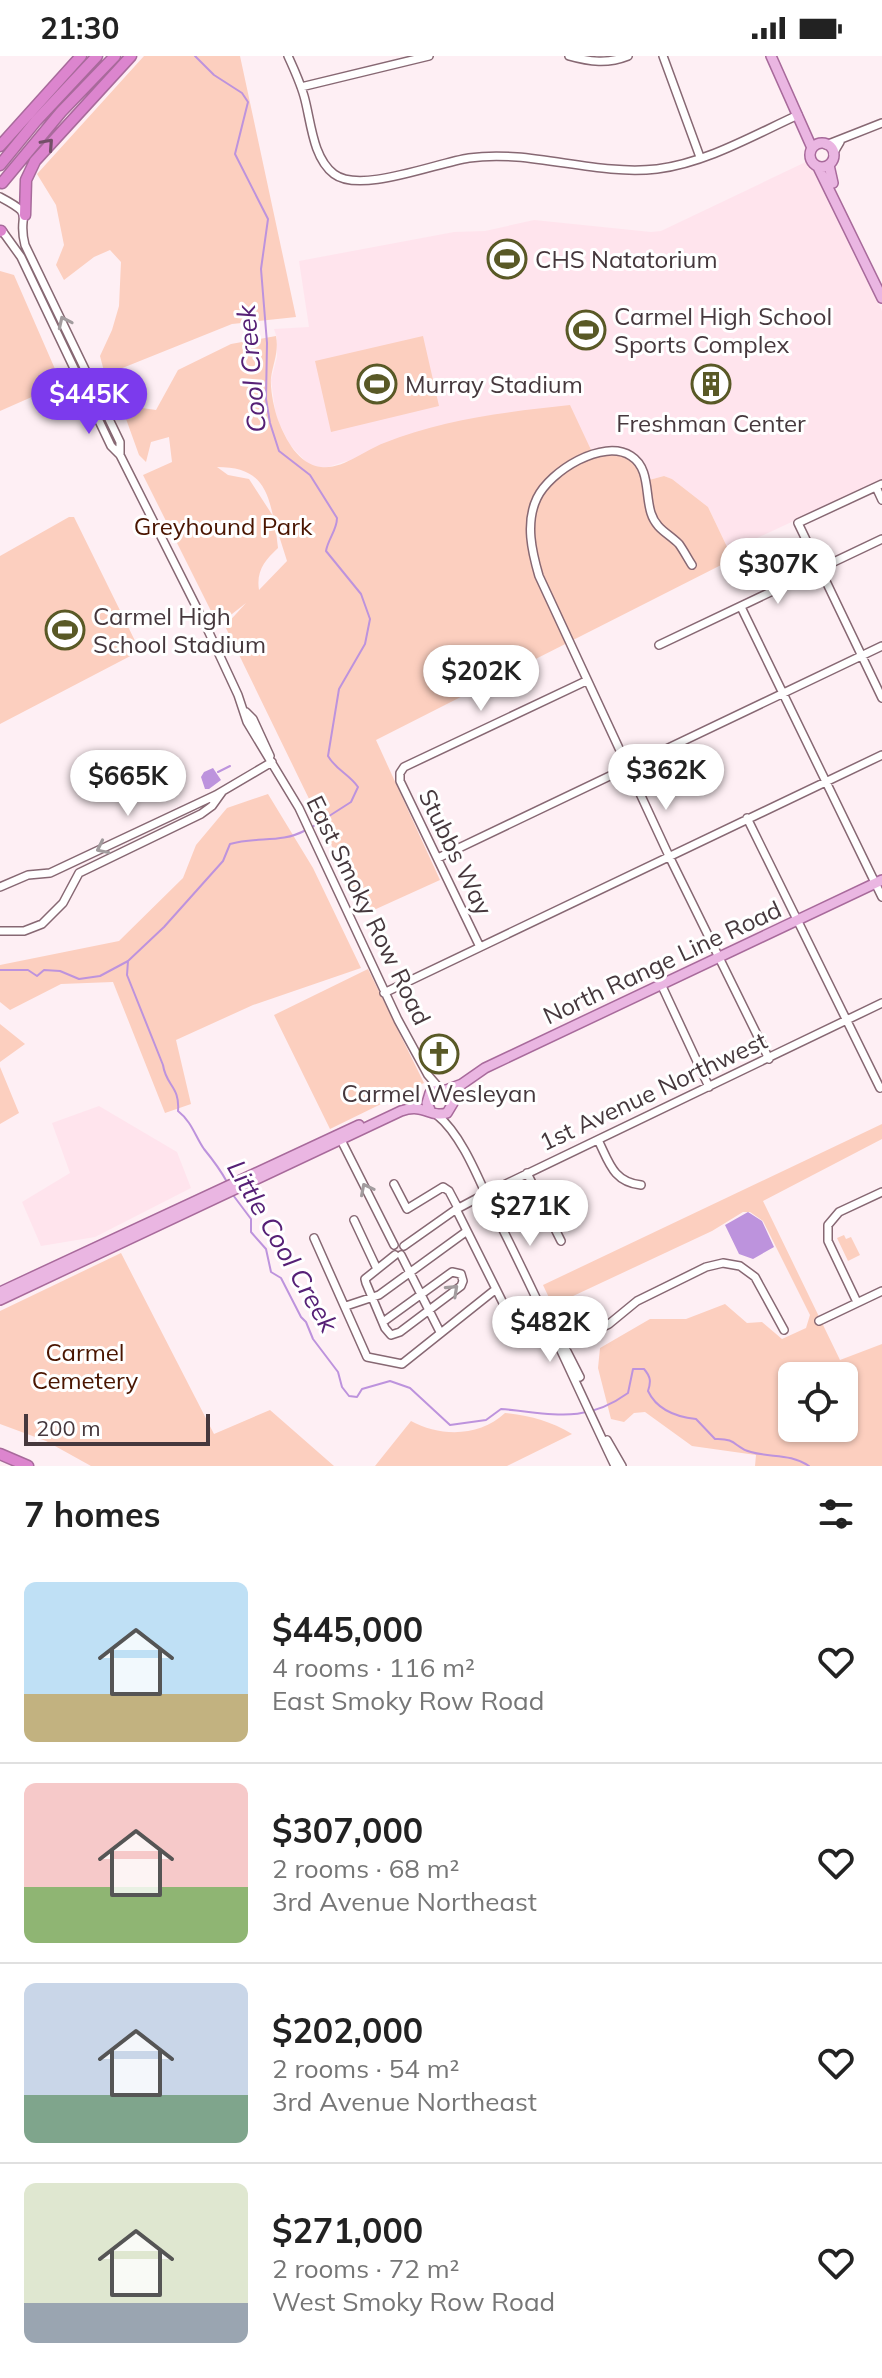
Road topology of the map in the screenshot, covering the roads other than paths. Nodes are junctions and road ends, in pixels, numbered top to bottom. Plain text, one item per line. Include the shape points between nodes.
1 (81, 56) edge
2 (97, 56) edge
3 (115, 56) edge
4 (131, 56) edge
5 (288, 56) edge
6 (429, 56) edge
7 (569, 56) edge
8 (628, 56) edge
9 (663, 56) edge
10 (771, 56) edge
11 (301, 87) junction
12 (800, 120) junction
13 (882, 123) edge
14 (842, 141) junction
15 (824, 144) junction
16 (0, 146) edge
17 (812, 148) junction
18 (833, 154) junction
19 (700, 157) junction
20 (0, 165) edge
21 (824, 166) junction
22 (2, 183) dead end
23 (0, 197) edge
24 (24, 218) junction
25 (1, 231) edge
26 (882, 288) edge
27 (882, 298) edge
28 (120, 455) junction
29 (879, 485) edge
30 (882, 500) edge
31 (882, 539) edge
32 (692, 565) dead end
33 (819, 569) junction
34 (741, 607) junction
35 (659, 645) dead end
36 (882, 646) edge
37 (862, 656) junction
38 (586, 681) junction
39 (784, 694) junction
40 (882, 698) edge
41 (882, 755) edge
42 (272, 762) junction
43 (628, 767) junction
44 (826, 782) junction
45 (223, 791) junction
46 (747, 818) junction
47 (669, 856) junction
48 (438, 858) junction
49 (878, 881) edge
50 (0, 887) edge
51 (882, 897) edge
52 (797, 920) junction
53 (0, 931) edge
54 (480, 947) junction
55 (719, 957) junction
56 (661, 984) junction
57 (384, 993) junction
58 (882, 1003) edge
59 (847, 1021) junction
60 (769, 1059) junction
61 (462, 1084) junction
62 (709, 1087) junction
63 (880, 1088) dead end
64 (436, 1092) junction
65 (452, 1105) junction
66 (434, 1113) junction
67 (451, 1127) junction
68 (340, 1137) junction
69 (598, 1140) junction
70 (527, 1173) junction
71 (394, 1184) dead end
72 (641, 1185) dead end
73 (882, 1192) edge
74 (215, 1194) junction
75 (485, 1194) junction
76 (457, 1208) junction
77 (354, 1220) dead end
78 (467, 1231) junction
79 (314, 1238) dead end
80 (561, 1241) dead end
81 (399, 1245) junction
82 (398, 1255) junction
83 (377, 1269) junction
84 (410, 1273) junction
85 (496, 1289) junction
86 (882, 1291) edge
87 (0, 1292) edge
88 (422, 1296) junction
89 (372, 1297) junction
90 (0, 1300) edge
91 (857, 1302) junction
92 (503, 1303) dead end
93 (346, 1306) junction
94 (429, 1310) junction
95 (819, 1321) dead end
96 (383, 1322) junction
97 (784, 1330) dead end
98 (440, 1332) junction
99 (563, 1347) junction
100 (597, 1424) junction
101 (0, 1454) edge
102 (28, 1466) edge
103 (615, 1466) edge
104 (622, 1466) edge

1 - 16 highway
2 - 20 highway
3 - 22 highway
24 -> 4 highway via 26,180 37,157
5 - 11 street
6 - 11 street
7 - 8 street via 593,62
9 - 19 street
10 - 12 main road
11 - 19 street via 319,152 333,174 359,182 482,156 644,170
12 - 15 main road
12 - 17 main road
12 - 19 street
13 - 14 street
14 - 15 street
14 - 18 street
15 - 17 main road
15 - 18 main road
17 - 21 main road via 810,159
18 - 21 main road
21 - 26 main road
21 - 27 main road
23 - 24 street via 17,204
24 - 25 street via 15,230
28 -> 24 street, East Smoky Row Road via 120,442 25,245
25 - 28 street, East Smoky Row Road via 21,257 111,446
28 - 42 street, East Smoky Row Road via 247,722
29 - 30 street
29 - 33 street via 798,523
31 - 33 street
32 - 38 street via 678,543 658,529 644,471 632,456 612,450 593,454 552,478 537,498 531,549
33 - 34 street
33 - 37 street
34 - 35 street
34 - 39 street
36 - 37 street
37 - 39 street
37 - 40 street
38 - 43 street
38 - 48 street, Stubbs Way via 404,767 400,781
39 - 43 street
39 - 44 street
41 - 44 street
42 - 45 street
42 - 57 street, East Smoky Row Road via 316,843
43 - 47 street
43 - 48 street
44 - 46 street
44 - 49 street
45 -> 50 street via 50,873 28,875
45 - 53 street via 201,814 79,873 63,903 42,924
46 - 47 street
46 - 52 street
47 - 54 street
47 - 55 street
48 - 54 street, Stubbs Way
49 - 51 street
49 - 52 main road, North Range Line Road
52 - 55 main road, North Range Line Road
52 - 59 street
54 - 57 street
55 - 56 main road, North Range Line Road
55 - 60 street
56 - 61 main road, North Range Line Road
56 - 62 street
57 - 64 street, East Smoky Row Road
58 - 59 street, 1st Avenue Northwest
59 - 60 street, 1st Avenue Northwest
59 - 63 street
60 - 62 street, 1st Avenue Northwest
61 - 64 main road, North Range Line Road
61 - 65 main road
62 - 69 street, 1st Avenue Northwest
64 - 65 main road
64 - 66 main road via 428,1106
64 - 68 main road, North Range Line Road
65 - 66 main road, North Range Line Road via 444,1115
65 - 67 street
66 - 67 street
66 - 68 main road, North Range Line Road via 406,1109
67 - 75 street
68 - 74 main road, North Range Line Road
81 -> 68 street
69 - 70 street, 1st Avenue Northwest
69 - 72 street via 617,1177
70 - 75 street, 1st Avenue Northwest
70 - 80 street
71 - 76 street via 407,1209 443,1187
73 - 91 street via 839,1212 828,1225 828,1241
74 - 87 main road, North Range Line Road
74 - 90 main road, North Range Line Road
75 - 76 street, 1st Avenue Northwest
75 - 99 street
76 - 78 street
76 - 81 street, 1st Avenue Northwest
77 - 83 street
78 - 84 street
78 - 85 street
79 - 93 street
81 - 82 street via 392,1251
82 - 83 street
82 - 84 street
83 - 89 street via 365,1279
84 - 88 street
84 - 89 street
85 - 92 street
85 - 98 street
86 - 91 street
88 - 94 street
94 -> 88 street via 461,1286 463,1276 452,1272
88 - 96 street
89 - 93 street
89 - 96 street
91 - 95 street
93 - 98 street via 367,1357 402,1364
94 - 96 street via 391,1335
94 - 98 street
97 - 99 street via 752,1274 723,1263 637,1301 609,1324
99 - 100 street
100 - 103 street
100 - 104 street
101 - 102 highway

